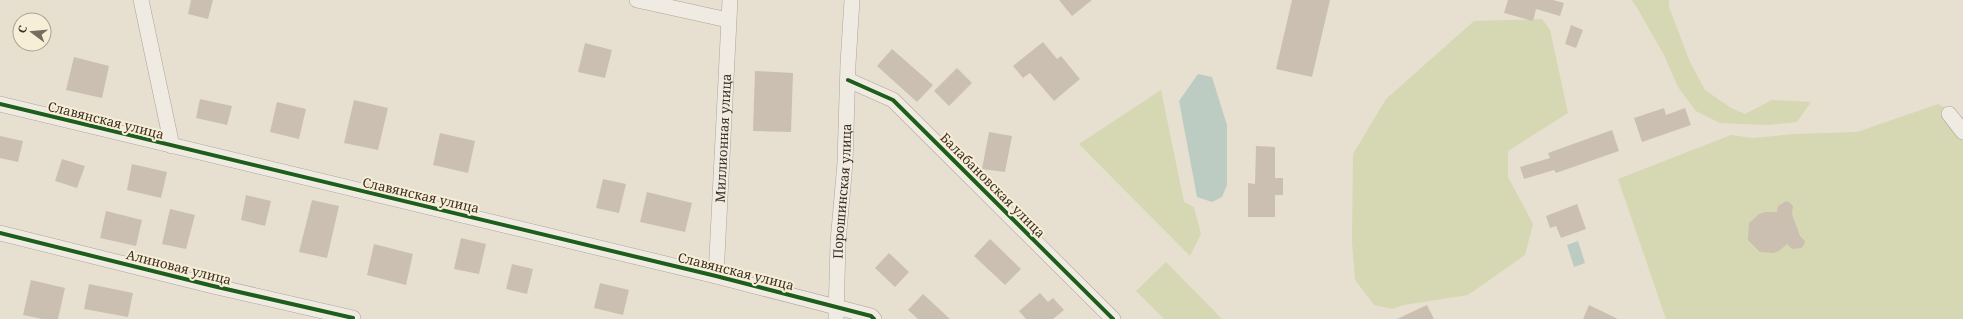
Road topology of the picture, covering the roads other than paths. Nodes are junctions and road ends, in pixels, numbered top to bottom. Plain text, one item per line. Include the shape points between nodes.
1 (141, 0) edge
2 (637, 0) edge
3 (730, 0) edge
4 (852, 0) edge
5 (728, 20) junction
6 (848, 80) junction
7 (0, 104) edge
8 (1963, 116) edge
9 (1963, 132) edge
10 (172, 146) junction
11 (0, 234) edge
12 (716, 276) junction
13 (837, 313) edge
14 (353, 318) dead end
15 (874, 319) edge
16 (1113, 319) edge

1 - 10 street
2 - 5 street
3 - 5 street, Миллионная улица
4 - 6 street, Порошинская улица
5 - 12 street, Миллионная улица
6 - 13 street, Порошинская улица via 845,163 838,242
6 - 16 street, Балабановская улица via 893,100
7 - 10 street, Славянская улица
8 - 9 street via 1949,114
10 - 12 street, Славянская улица
11 - 14 street, Алиновая улица
12 - 13 street, Славянская улица
13 - 15 street, Славянская улица via 871,316

